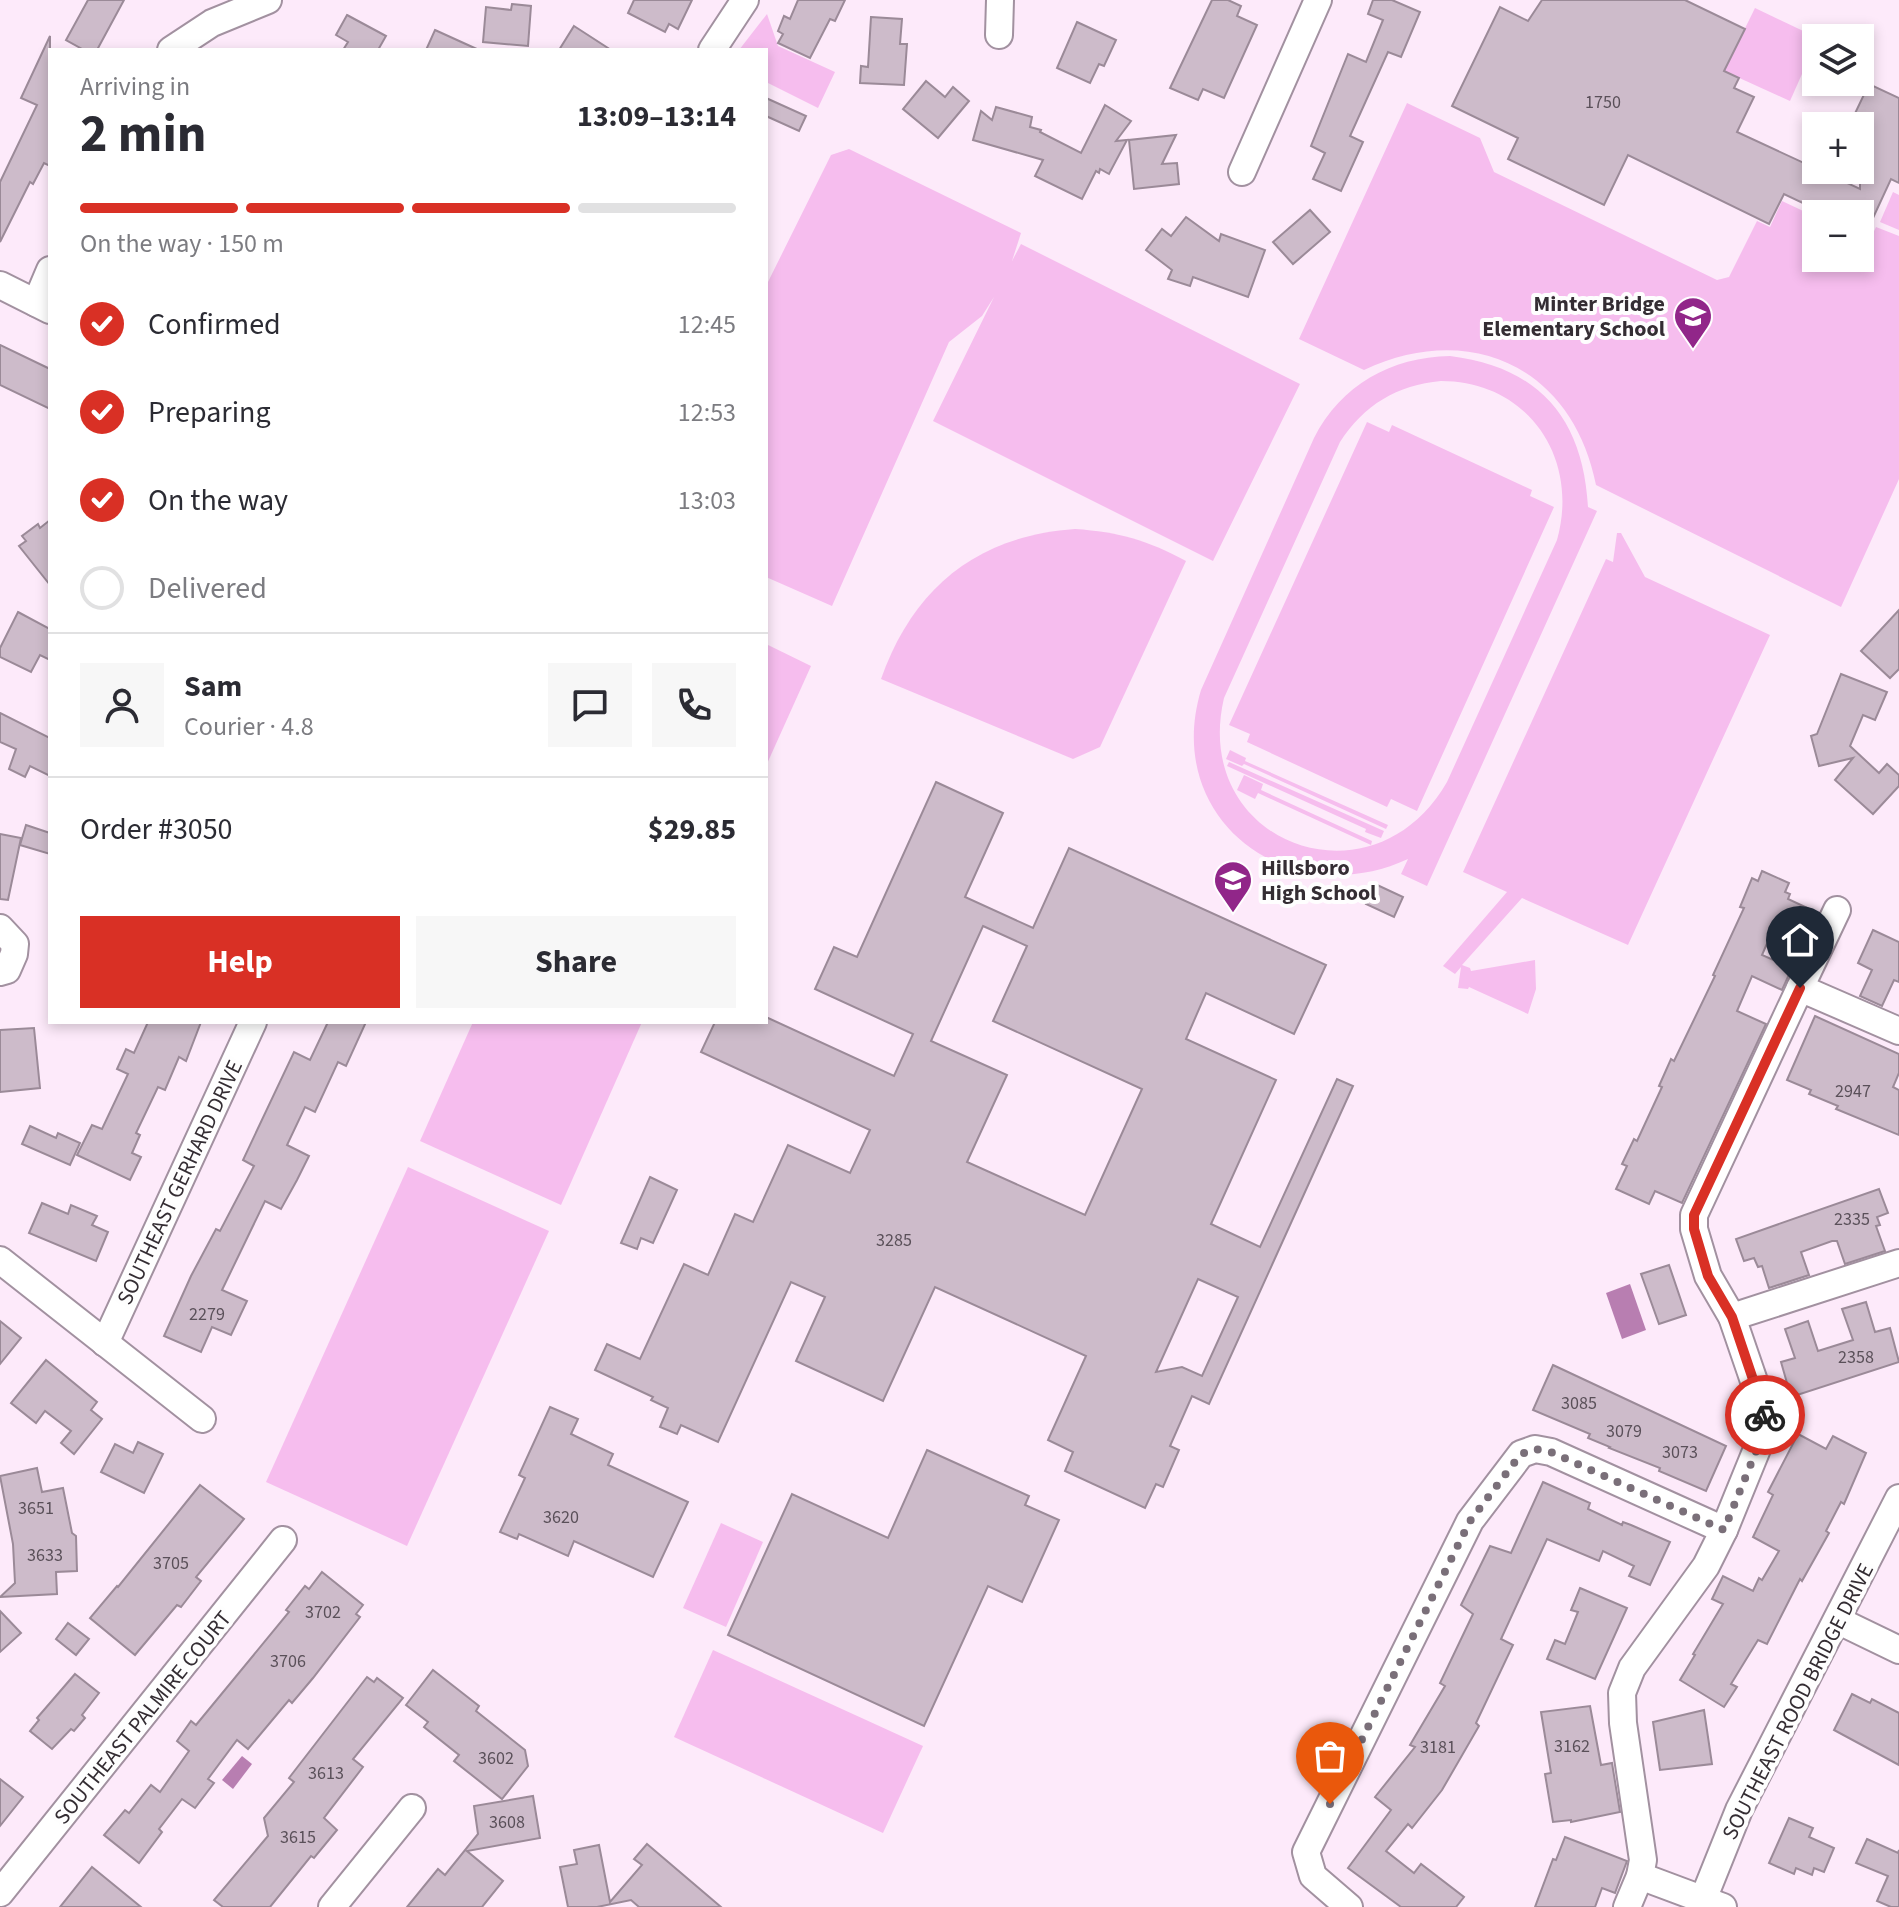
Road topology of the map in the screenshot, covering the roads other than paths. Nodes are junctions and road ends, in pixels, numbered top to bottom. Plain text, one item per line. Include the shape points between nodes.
1 (268, 0) edge
2 (745, 0) edge
3 (1000, 0) edge
4 (1318, 0) edge
5 (999, 35) dead end
6 (174, 48) edge
7 (713, 48) edge
8 (1242, 172) dead end
9 (48, 280) edge
10 (0, 285) edge
11 (43, 306) edge
12 (1837, 910) dead end
13 (0, 928) edge
14 (0, 972) edge
15 (1800, 988) junction
16 (252, 1024) edge
17 (1899, 1031) edge
18 (0, 1260) edge
19 (1899, 1263) edge
20 (1732, 1317) junction
21 (105, 1343) junction
22 (202, 1419) dead end
23 (1899, 1498) edge
24 (1724, 1530) junction
25 (283, 1540) dead end
26 (1837, 1620) junction
27 (1899, 1650) edge
28 (412, 1808) dead end
29 (1640, 1876) junction
30 (0, 1893) edge
31 (1708, 1905) edge
32 (332, 1907) edge
33 (1349, 1907) edge
34 (1627, 1907) edge

1 - 6 street via 212,23
2 - 7 street
3 - 5 street
4 - 8 street
9 - 11 street
10 - 11 street
12 - 15 street
13 - 14 street via 15,944 7,970
15 - 17 street
15 - 20 street via 1694,1215 1708,1276
16 - 21 street, SOUTHEAST GERHARD DRIVE
18 - 21 street
19 - 20 street
20 - 24 street via 1768,1422
21 - 22 street
23 - 26 street, SOUTHEAST ROOD BRIDGE DRIVE
24 - 29 street via 1706,1566 1632,1668 1622,1693 1643,1860
24 - 33 street via 1551,1452 1535,1449 1521,1454 1470,1521 1306,1852 1313,1876
25 - 30 street, SOUTHEAST PALMIRE COURT
26 - 27 street
26 - 31 street, SOUTHEAST ROOD BRIDGE DRIVE via 1739,1810
28 - 32 street
29 - 31 street
29 - 34 street

